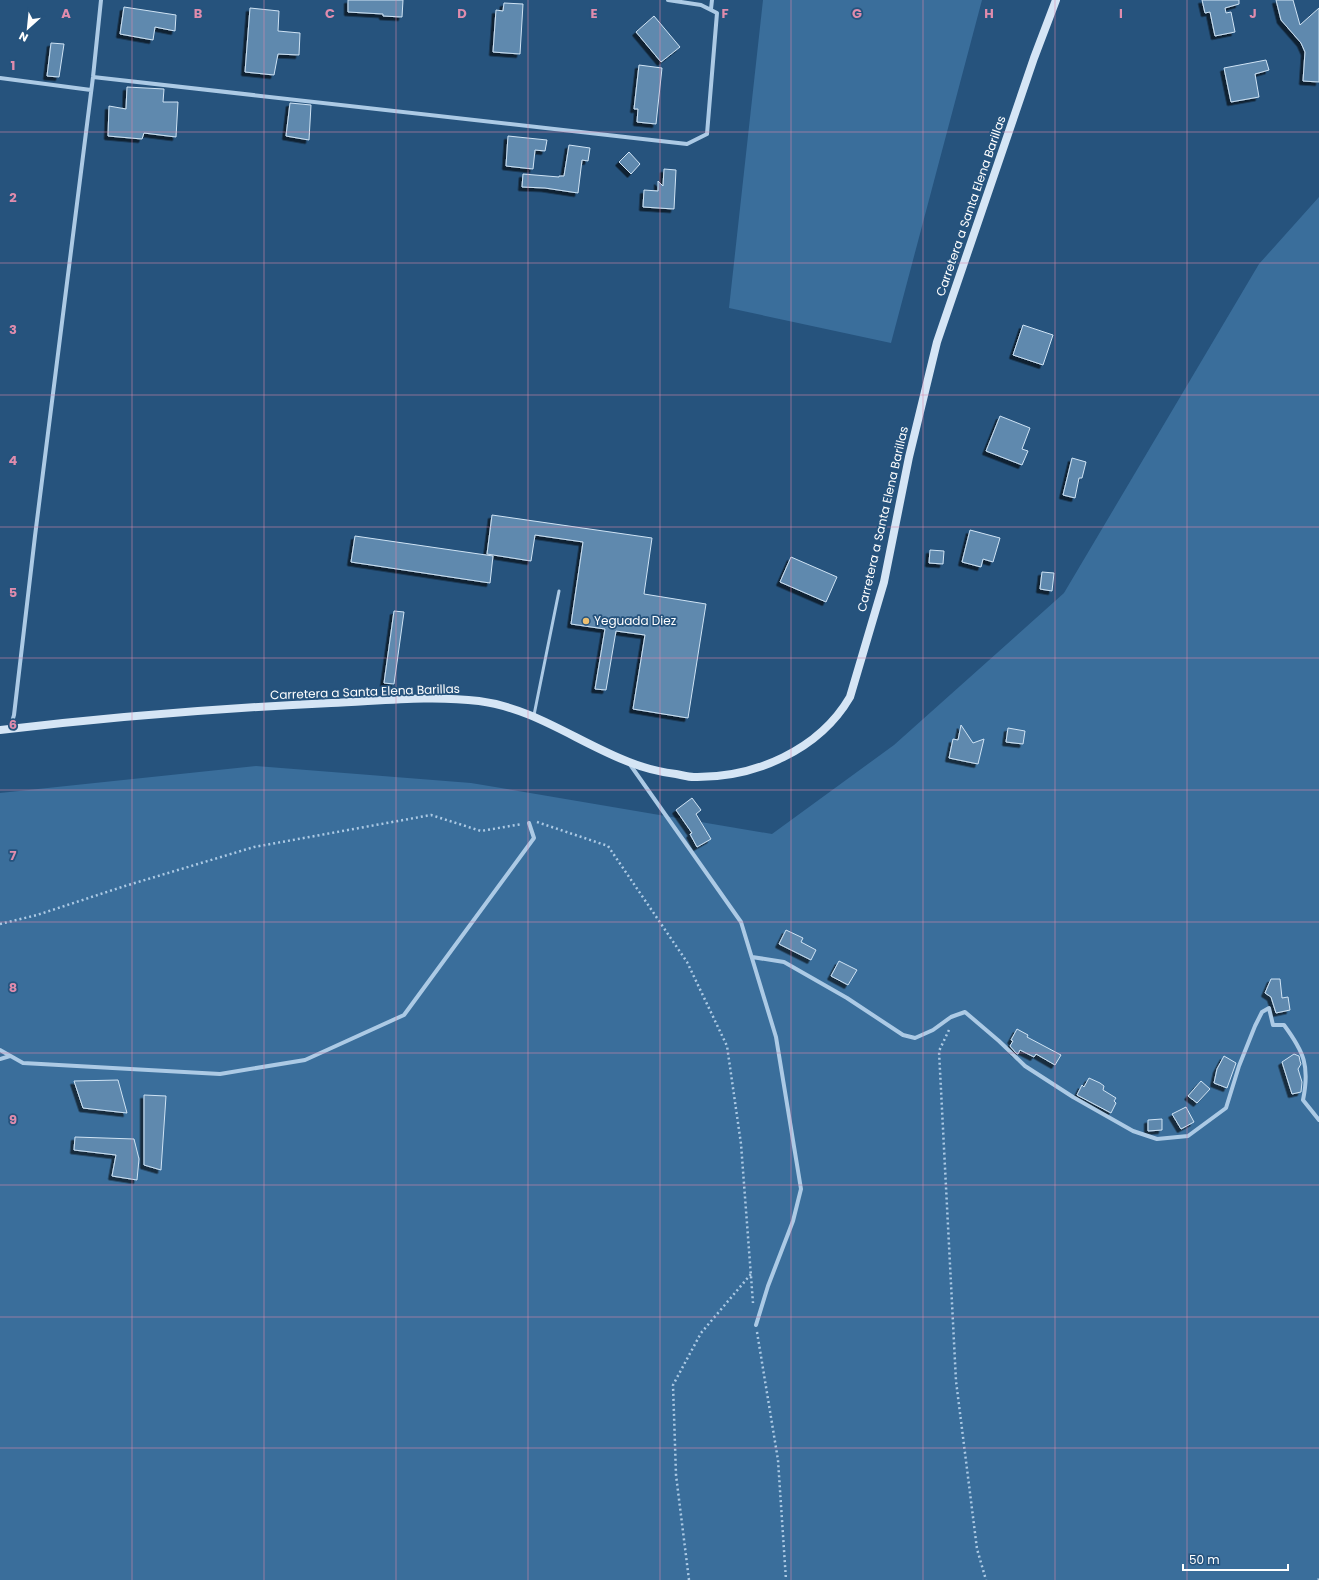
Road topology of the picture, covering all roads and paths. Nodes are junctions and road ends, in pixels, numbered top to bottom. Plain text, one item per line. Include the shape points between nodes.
1 (101, 0) edge
2 (668, 0) edge
3 (712, 0) edge
4 (1056, 0) edge
5 (711, 9) junction
6 (93, 77) junction
7 (0, 78) edge
8 (90, 90) junction
9 (559, 591) dead end
10 (533, 717) junction
11 (10, 729) junction
12 (0, 730) edge
13 (628, 762) junction
14 (529, 823) junction
15 (0, 924) edge
16 (752, 957) junction
17 (957, 1015) junction
18 (0, 1050) edge
19 (10, 1056) junction
20 (0, 1059) edge
21 (1319, 1120) edge
22 (751, 1274) junction
23 (756, 1324) junction
24 (689, 1580) edge
25 (786, 1580) edge
26 (986, 1580) edge

1 - 6 street
2 - 5 street via 701,4
3 - 5 street
4 - 13 main road, Carretera a Santa Elena Barillas via 938,342 909,457 884,582 850,697 840,714 822,731 794,753 767,765 737,773 694,777 662,772
5 - 6 street via 717,13 707,134 687,144
6 - 8 street
7 - 8 street
8 - 11 street via 14,716
9 - 10 lane
10 - 11 main road, Carretera a Santa Elena Barillas via 481,702 425,699 109,718
10 - 13 main road, Carretera a Santa Elena Barillas
11 - 12 main road, Carretera a Santa Elena Barillas
13 - 16 street via 741,922
14 - 15 path via 481,831 431,815 254,847 37,915
14 - 19 street via 534,838 404,1015 305,1060 220,1074 24,1063
14 - 22 path via 535,822 608,846 687,962 727,1046 741,1144
16 - 17 street via 784,962 847,998 903,1035 915,1038
16 - 23 street via 776,1037 801,1190 793,1221
17 - 21 street via 965,1012 1025,1066 1073,1097 1133,1131 1157,1139 1188,1136 1226,1108 1255,1026 1262,1012 1269,1008 1273,1025 1284,1025 1297,1044 1306,1066 1307,1083 1303,1100
17 - 26 path via 938,1051 956,1381 977,1549
18 - 19 street
19 - 20 street
22 - 23 path
22 - 24 path via 701,1333 673,1384 676,1475
23 - 25 path via 778,1460

